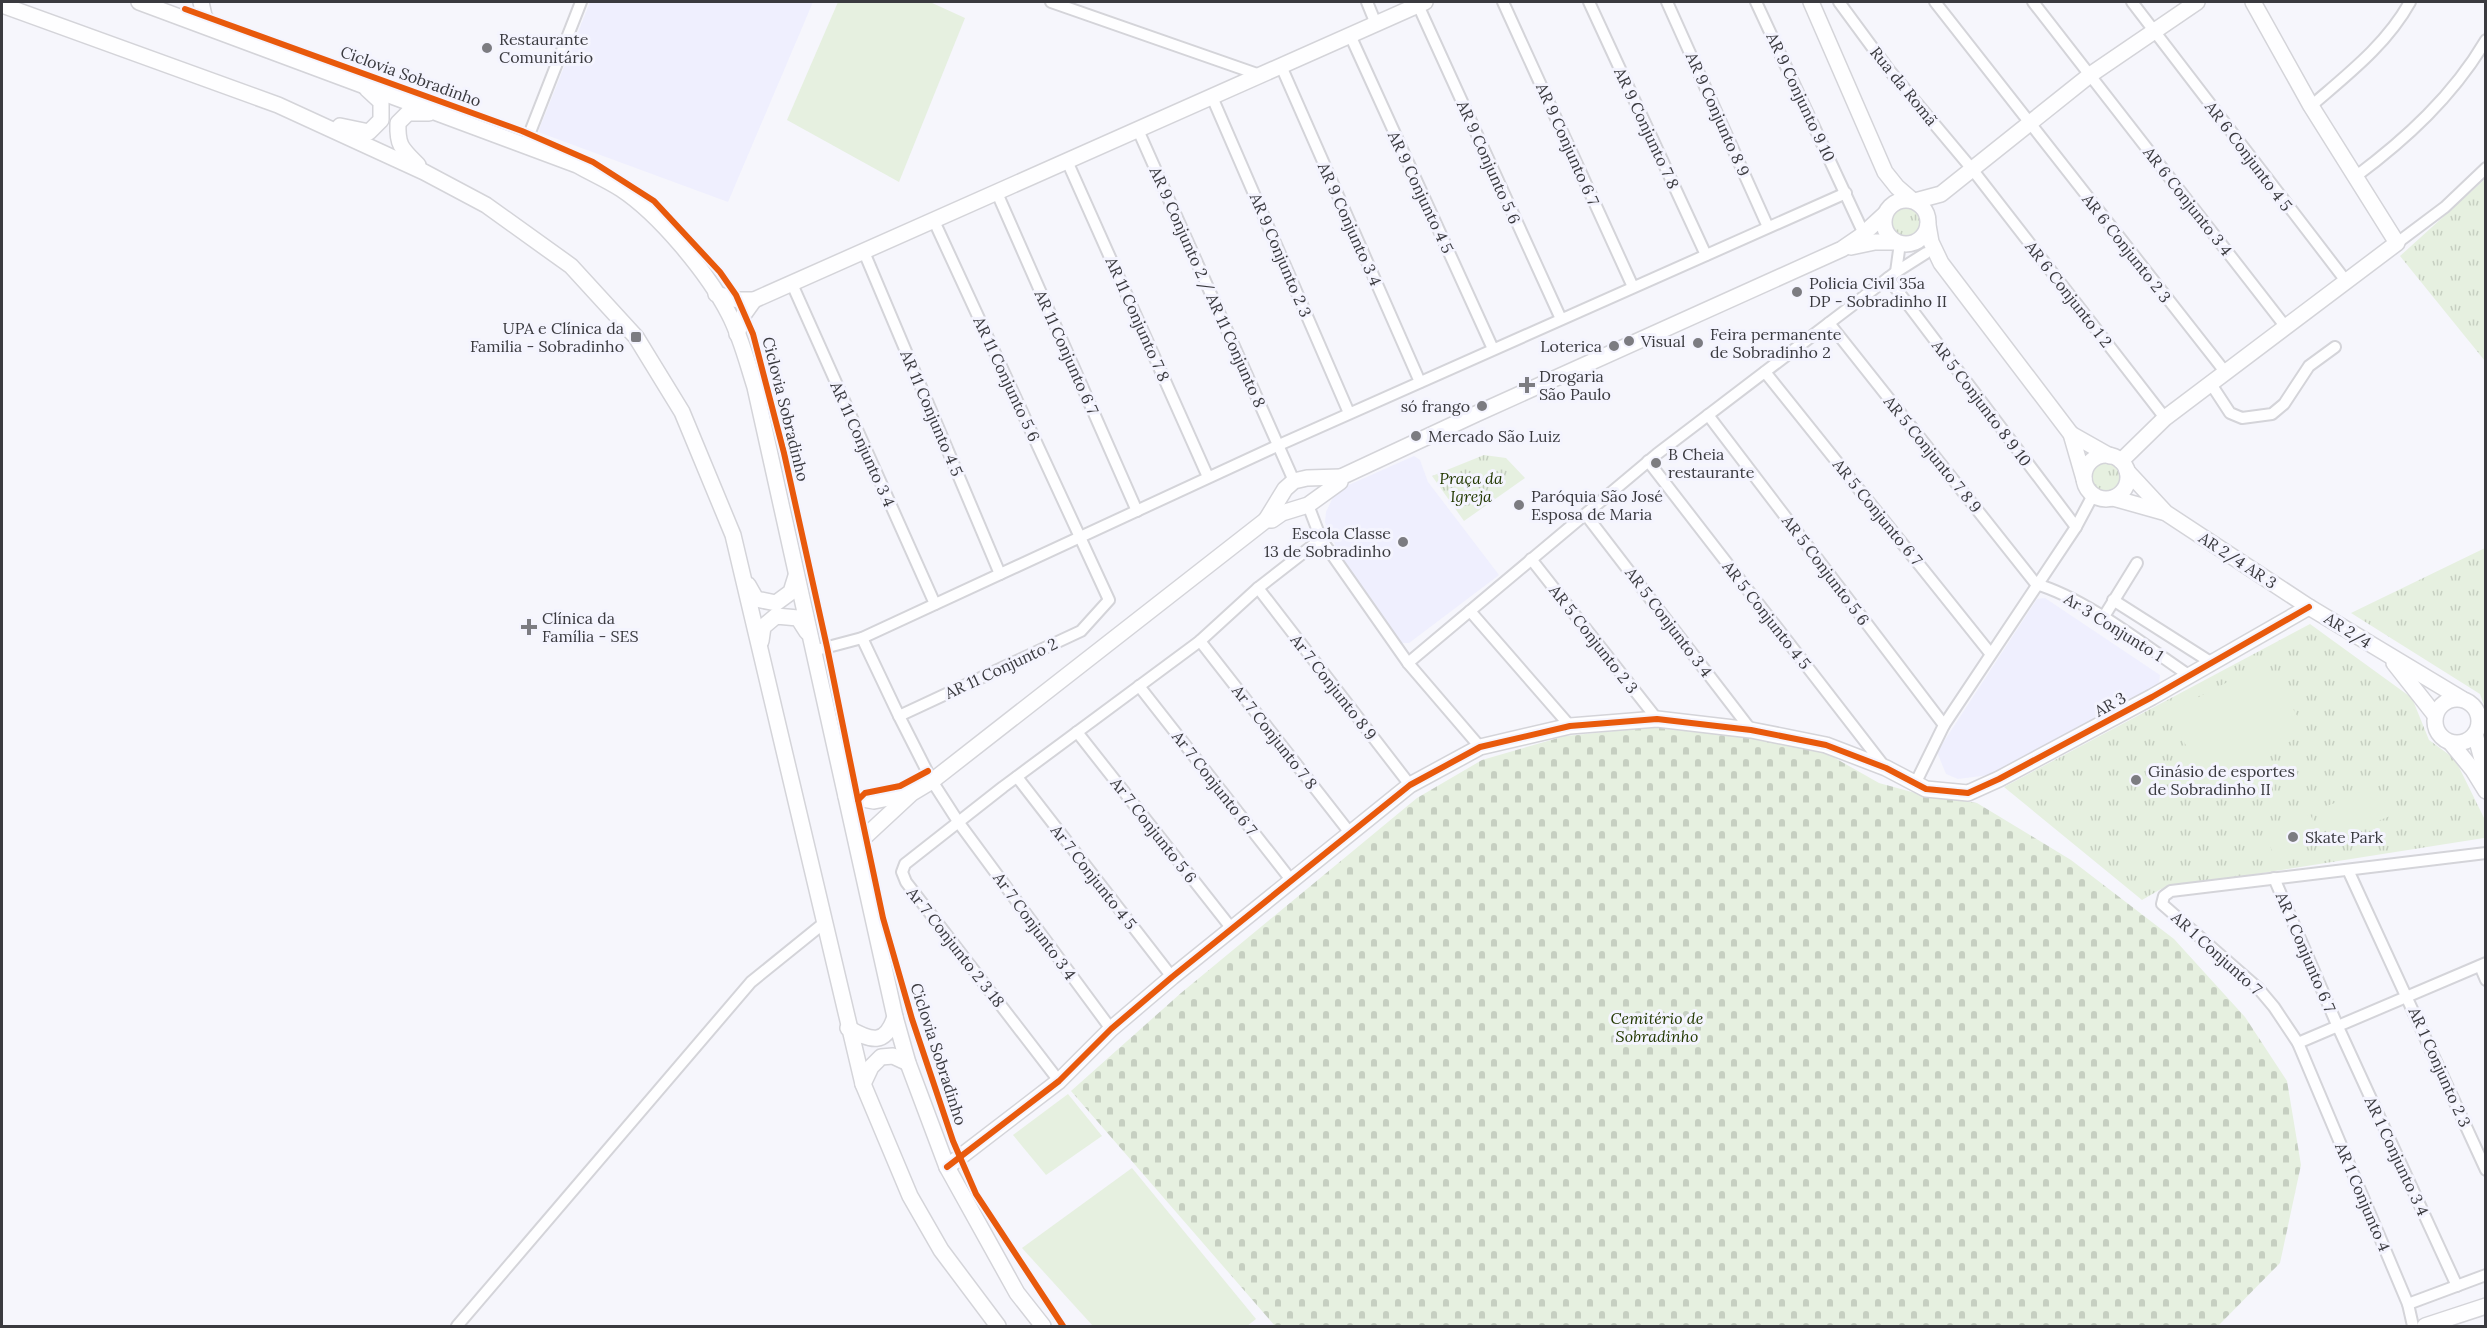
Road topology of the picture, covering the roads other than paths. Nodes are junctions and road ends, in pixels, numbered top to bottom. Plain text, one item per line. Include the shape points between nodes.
1 (139, 2) edge
2 (192, 2) edge
3 (201, 2) edge
4 (581, 2) edge
5 (1051, 2) edge
6 (1367, 2) edge
7 (1503, 2) edge
8 (1589, 2) edge
9 (1667, 2) edge
10 (1756, 2) edge
11 (1811, 2) edge
12 (1839, 2) edge
13 (1935, 2) edge
14 (2033, 2) edge
15 (2132, 2) edge
16 (2196, 2) edge
17 (2410, 2) edge
18 (1422, 3) edge
19 (2252, 3) edge
20 (2, 5) edge
21 (177, 15) junction
22 (1376, 24) junction
23 (213, 29) junction
24 (2153, 30) junction
25 (1350, 35) junction
26 (2486, 40) edge
27 (1281, 66) junction
28 (1260, 75) junction
29 (2090, 75) junction
30 (362, 85) junction
31 (1212, 97) junction
32 (278, 105) junction
33 (2311, 106) junction
34 (438, 113) junction
35 (2029, 123) junction
36 (1138, 130) junction
37 (525, 146) junction
38 (1067, 161) junction
39 (2486, 168) edge
40 (1972, 169) junction
41 (424, 172) junction
42 (1885, 172) junction
43 (2355, 177) junction
44 (997, 193) junction
45 (1846, 193) junction
46 (1939, 195) junction
47 (1914, 201) junction
48 (1886, 212) junction
49 (934, 221) junction
50 (1929, 223) junction
51 (1768, 227) junction
52 (1864, 234) junction
53 (1902, 243) junction
54 (2397, 243) junction
55 (1842, 249) junction
56 (864, 252) junction
57 (1926, 252) junction
58 (1706, 255) junction
59 (1941, 263) junction
60 (1892, 275) junction
61 (2346, 281) junction
62 (792, 284) junction
63 (1633, 287) junction
64 (716, 294) junction
65 (754, 300) junction
66 (1561, 320) junction
67 (1829, 323) junction
68 (2285, 326) junction
69 (737, 334) junction
70 (2335, 347) dead end
71 (1493, 350) junction
72 (1765, 372) junction
73 (2226, 373) junction
74 (1420, 382) junction
75 (2211, 384) junction
76 (1349, 413) junction
77 (1708, 415) junction
78 (2165, 418) junction
79 (2071, 434) junction
80 (1279, 445) junction
81 (1648, 461) junction
82 (2120, 463) junction
83 (1208, 477) junction
84 (1341, 477) junction
85 (2084, 478) junction
86 (1295, 482) junction
87 (2093, 495) junction
88 (2113, 498) junction
89 (1308, 504) junction
90 (1137, 511) junction
91 (2166, 513) junction
92 (1586, 514) junction
93 (1266, 520) junction
94 (2076, 527) junction
95 (1080, 537) junction
96 (1322, 539) junction
97 (1531, 560) junction
98 (2137, 563) dead end
99 (797, 574) junction
100 (1000, 574) junction
101 (745, 580) junction
102 (2036, 584) junction
103 (1258, 588) junction
104 (2113, 600) junction
105 (935, 604) junction
106 (2309, 607) junction
107 (1470, 611) junction
108 (2103, 618) junction
109 (862, 638) junction
110 (1200, 641) junction
111 (811, 644) junction
112 (760, 647) junction
113 (1990, 653) junction
114 (2386, 654) junction
115 (1408, 663) junction
116 (2212, 663) junction
117 (2190, 676) junction
118 (1139, 686) junction
119 (2462, 699) junction
120 (2435, 715) junction
121 (899, 716) junction
122 (1657, 719) junction
123 (1944, 725) junction
124 (1570, 726) junction
125 (1751, 730) junction
126 (1077, 732) junction
127 (2475, 734) junction
128 (2451, 743) junction
129 (1480, 747) junction
130 (1886, 768) junction
131 (2486, 774) edge
132 (1017, 777) junction
133 (932, 781) junction
134 (1915, 784) junction
135 (1410, 785) junction
136 (2486, 791) edge
137 (912, 793) junction
138 (846, 796) junction
139 (959, 823) junction
140 (1350, 833) junction
141 (857, 844) junction
142 (2486, 853) edge
143 (2348, 870) junction
144 (2274, 878) junction
145 (1291, 880) junction
146 (824, 923) junction
147 (1232, 929) junction
148 (2483, 965) edge
149 (1172, 976) junction
150 (2486, 980) edge
151 (2408, 998) junction
152 (896, 1017) junction
153 (2338, 1027) junction
154 (848, 1028) junction
155 (1111, 1029) junction
156 (2298, 1043) junction
157 (908, 1063) junction
158 (1059, 1081) junction
159 (863, 1084) junction
160 (946, 1167) junction
161 (2486, 1170) edge
162 (2486, 1275) edge
163 (2457, 1286) junction
164 (2408, 1304) junction
165 (2486, 1306) edge
166 (2445, 1323) edge
167 (1038, 1325) edge
168 (457, 1326) edge
169 (998, 1326) edge
170 (2413, 1326) edge
171 (2425, 1326) edge

1 - 21 street
2 - 21 street
3 - 23 street
4 - 37 street
5 - 28 street
6 - 22 street
7 - 63 street, AR 9 Conjunto 6 7
8 - 58 street, AR 9 Conjunto 7 8
9 - 51 street, AR 9 Conjunto 8 9
10 - 45 street, AR 9 Conjunto 9 10
11 - 42 street
12 - 40 street, Rua da Romã via 1889,70
13 - 35 street, AR 6 Conjunto 2 3
14 - 29 street, AR 6 Conjunto 3 4
15 - 24 street, AR 6 Conjunto 4 5
16 - 24 street
17 - 33 street via 2399,22 2373,52
18 - 22 street
18 - 66 street, AR 9 Conjunto 5 6
19 - 33 street
20 - 32 street
21 - 23 street
22 - 25 street
23 - 30 street
24 - 29 street
24 - 61 street, AR 6 Conjunto 4 5
25 - 27 street
25 - 71 street, AR 9 Conjunto 4 5
26 - 43 street via 2441,103
27 - 28 street
27 - 74 street, AR 9 Conjunto 3 4
28 - 31 street
29 - 35 street
29 - 68 street, AR 6 Conjunto 3 4
30 - 32 street via 381,102 381,120 369,132
30 - 34 street
31 - 36 street
31 - 76 street, AR 9 Conjunto 2 3
32 - 41 street
33 - 43 street
34 - 37 street
34 - 41 street via 408,113 398,123 398,140
35 - 40 street
35 - 73 street, AR 6 Conjunto 2 3
36 - 38 street
36 - 80 street, AR 9 Conjunto 2 / AR 11 Conjunto 8
37 - 64 street via 576,165 621,189 652,214 693,260
38 - 44 street
38 - 83 street, AR 11 Conjunto 7 8
39 - 54 street via 2445,207
40 - 46 street
40 - 78 street, AR 6 Conjunto 1 2
41 - 101 street via 486,205 571,266 636,337 682,412 733,535
42 - 47 street
42 - 48 street
43 - 54 street
44 - 49 street
44 - 90 street, AR 11 Conjunto 6 7
45 - 51 street
45 - 52 street, AR 9 Conjunto 9 10
46 - 47 street
46 - 50 street
47 - 48 street via 1900,200
47 - 50 street via 1927,213
48 - 52 street
48 - 53 street via 1884,226 1890,238
49 - 56 street
49 - 95 street, AR 11 Conjunto 5 6
50 - 53 street via 1923,237
50 - 59 street via 1931,242
51 - 58 street
52 - 55 street
53 - 55 street via 1875,242
53 - 57 street
53 - 60 street
54 - 61 street
55 - 84 street
56 - 62 street
56 - 100 street, AR 11 Conjunto 4 5
57 - 59 street
57 - 60 street
58 - 63 street
59 - 79 street
60 - 67 street
60 - 94 street, AR 5 Conjunto 8 9 10
61 - 68 street
62 - 65 street
62 - 105 street, AR 11 Conjunto 3 4
63 - 66 street
64 - 65 street
64 - 69 street
65 - 69 street
66 - 71 street
67 - 72 street
67 - 102 street, AR 5 Conjunto 7 8 9
68 - 73 street
69 - 99 street via 754,387
70 - 75 street via 2309,366 2284,404 2272,414 2242,418 2230,413
71 - 74 street
72 - 77 street
72 - 113 street, AR 5 Conjunto 6 7
73 - 75 street
74 - 76 street
75 - 78 street
76 - 80 street
77 - 81 street
77 - 123 street, AR 5 Conjunto 5 6
78 - 82 street
79 - 82 street
79 - 85 street
80 - 83 street
80 - 86 street, AR 9 Conjunto 2 / AR 11 Conjunto 8
81 - 92 street
81 - 130 street, AR 5 Conjunto 4 5
82 - 85 street via 2096,458 2085,470
82 - 88 street via 2128,478 2124,490
82 - 91 street
83 - 90 street
84 - 86 street
84 - 89 street via 1340,482
85 - 87 street
86 - 89 street via 1289,501
86 - 89 street via 1314,484
86 - 93 street
87 - 88 street
87 - 94 street
88 - 91 street
89 - 93 street
89 - 96 street
90 - 95 street
91 - 106 street, AR 2/4 AR 3
92 - 97 street
92 - 125 street, AR 5 Conjunto 3 4
93 - 133 street
94 - 102 street
95 - 100 street
95 - 121 street, AR 11 Conjunto 2 via 1109,600 1081,631
96 - 103 street
96 - 115 street
97 - 107 street
97 - 122 street, AR 5 Conjunto 2 3
98 - 104 street
99 - 101 street via 791,592 776,603 756,599
99 - 111 street
100 - 105 street
101 - 112 street
102 - 108 street, Ar 3 Conjunto 1
102 - 113 street
103 - 110 street
103 - 135 street, Ar 7 Conjunto 8 9
104 - 108 street
104 - 116 street
105 - 109 street
106 - 114 street, AR 2/4
106 - 116 street, AR 3
107 - 115 street
107 - 124 street
108 - 117 street, Ar 3 Conjunto 1
109 - 111 street
109 - 121 street
110 - 118 street
110 - 140 street, Ar 7 Conjunto 7 8
111 - 112 street via 798,618 776,616 763,627
111 - 138 street
112 - 146 street
113 - 123 street
114 - 119 street, AR 2/4
114 - 120 street
115 - 129 street
116 - 117 street, AR 3
117 - 134 street, AR 3 via 1968,793 1926,789
118 - 126 street
118 - 145 street, Ar 7 Conjunto 6 7
119 - 120 street via 2451,699
119 - 127 street via 2478,713
120 - 128 street via 2435,727
121 - 133 street, Ar 7 Conjunto 3 4
122 - 124 street, AR 3
122 - 125 street, AR 3
123 - 134 street
124 - 129 street, AR 3
125 - 130 street, AR 3 via 1826,746
126 - 132 street
126 - 147 street, Ar 7 Conjunto 5 6
127 - 128 street via 2460,743
127 - 131 street
128 - 136 street
129 - 135 street, AR 3
130 - 134 street, AR 3
132 - 139 street
132 - 149 street, Ar 7 Conjunto 4 5
133 - 137 street
133 - 139 street, Ar 7 Conjunto 3 4
135 - 140 street, AR 3
137 - 138 street via 874,801
137 - 141 street
138 - 141 street
139 - 155 street, Ar 7 Conjunto 3 4
139 - 158 street, Ar 7 Conjunto 2 3 18 via 905,864 902,872
140 - 145 street, AR 3
141 - 152 street
142 - 143 street
143 - 144 street
143 - 151 street, AR 1 Conjunto 2 3
144 - 153 street, AR 1 Conjunto 6 7
144 - 156 street, AR 1 Conjunto 7 via 2171,891 2162,904 2258,988
145 - 147 street, AR 3
146 - 154 street
146 - 168 street via 751,982
147 - 149 street, AR 3
148 - 150 street
148 - 151 street
149 - 155 street, AR 3
151 - 153 street
151 - 161 street, AR 1 Conjunto 2 3
152 - 154 street via 890,1031 879,1038 865,1038
152 - 157 street
153 - 156 street
153 - 163 street, AR 1 Conjunto 3 4
154 - 159 street
155 - 158 street, AR 3
156 - 164 street, AR 1 Conjunto 4
157 - 159 street via 893,1056 881,1057
157 - 160 street
158 - 160 street, AR 3
159 - 169 street via 910,1196 941,1250
160 - 167 street
162 - 163 street
163 - 164 street
164 - 170 street, AR 1 Conjunto 4
165 - 166 street
166 - 171 street

